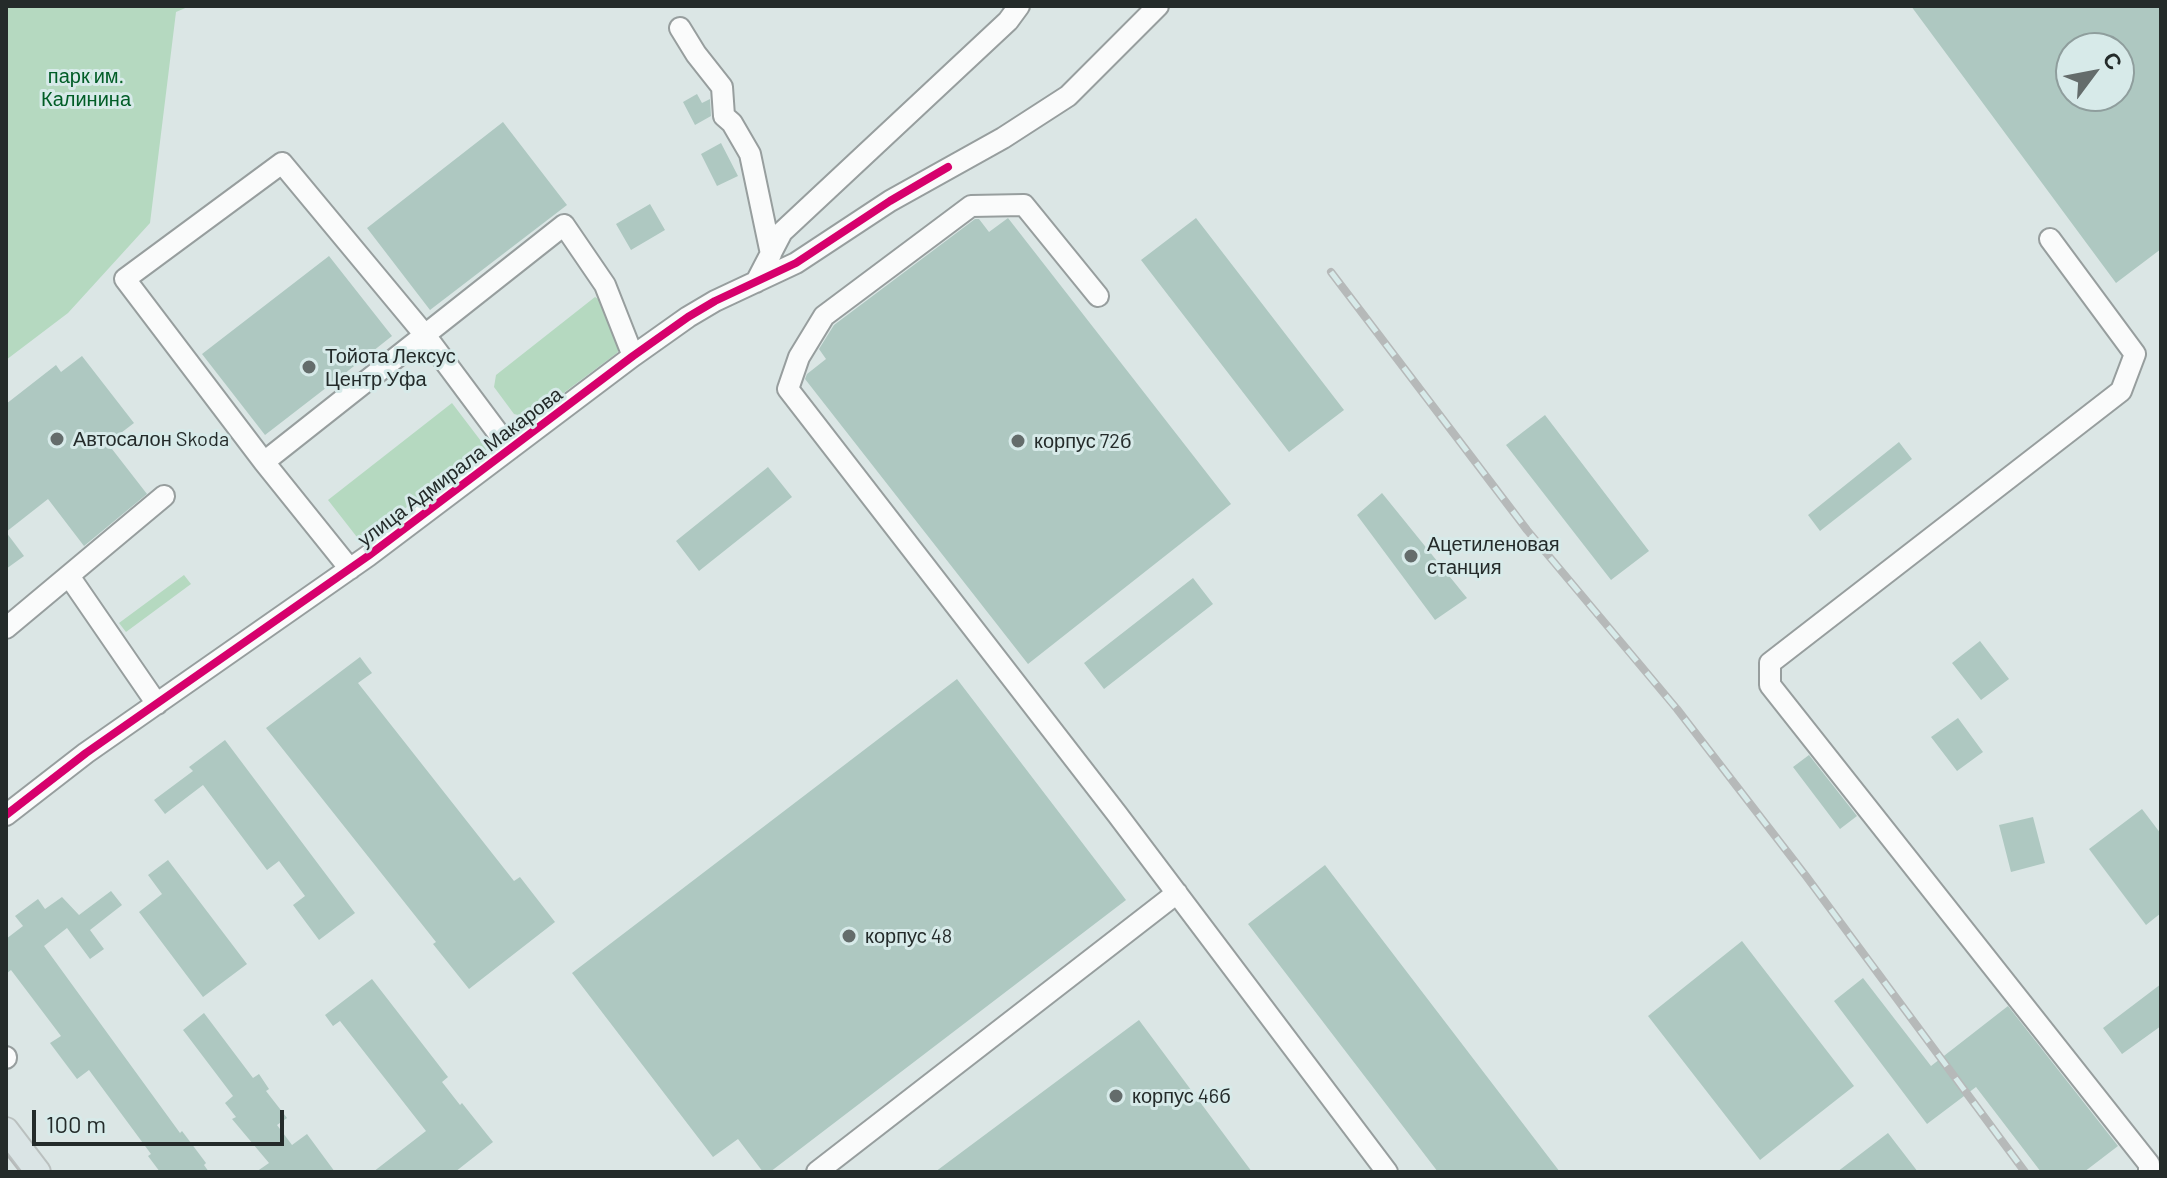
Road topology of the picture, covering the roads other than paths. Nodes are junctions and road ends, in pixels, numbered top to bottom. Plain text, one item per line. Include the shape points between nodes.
1 (1019, 6) edge
2 (1158, 6) edge
3 (680, 28) dead end
4 (2050, 239) dead end
5 (771, 254) junction
6 (756, 282) junction
7 (1098, 296) dead end
8 (425, 335) junction
9 (633, 356) junction
10 (510, 449) junction
11 (264, 462) junction
12 (164, 496) dead end
13 (350, 569) junction
14 (69, 576) junction
15 (6, 628) edge
16 (157, 704) junction
17 (6, 815) edge
18 (1177, 893) junction
19 (6, 1130) edge
20 (38, 1172) edge
21 (817, 1172) edge
22 (1387, 1172) edge
23 (2149, 1172) edge

1 - 5 street via 782,232
2 - 6 street, улица Адмирала Макарова via 1068,96 796,263
3 - 5 street via 722,87 724,116 750,154
4 - 23 street via 2135,354 2121,391 1770,663 1770,685 2149,1164
5 - 6 street
6 - 9 street, улица Адмирала Макарова via 688,317
7 - 18 street via 1024,205 971,206 824,316 799,357 788,389
8 - 9 street via 564,225 605,285
8 - 10 street
8 - 11 street
8 - 11 street via 282,163 125,279
9 - 10 street, улица Адмирала Макарова
10 - 13 street, улица Адмирала Макарова
11 - 13 street
12 - 14 street
13 - 16 street, улица Адмирала Макарова
14 - 15 street
14 - 16 street
16 - 17 street, улица Адмирала Макарова
18 - 21 street
18 - 22 street
19 - 20 main road

